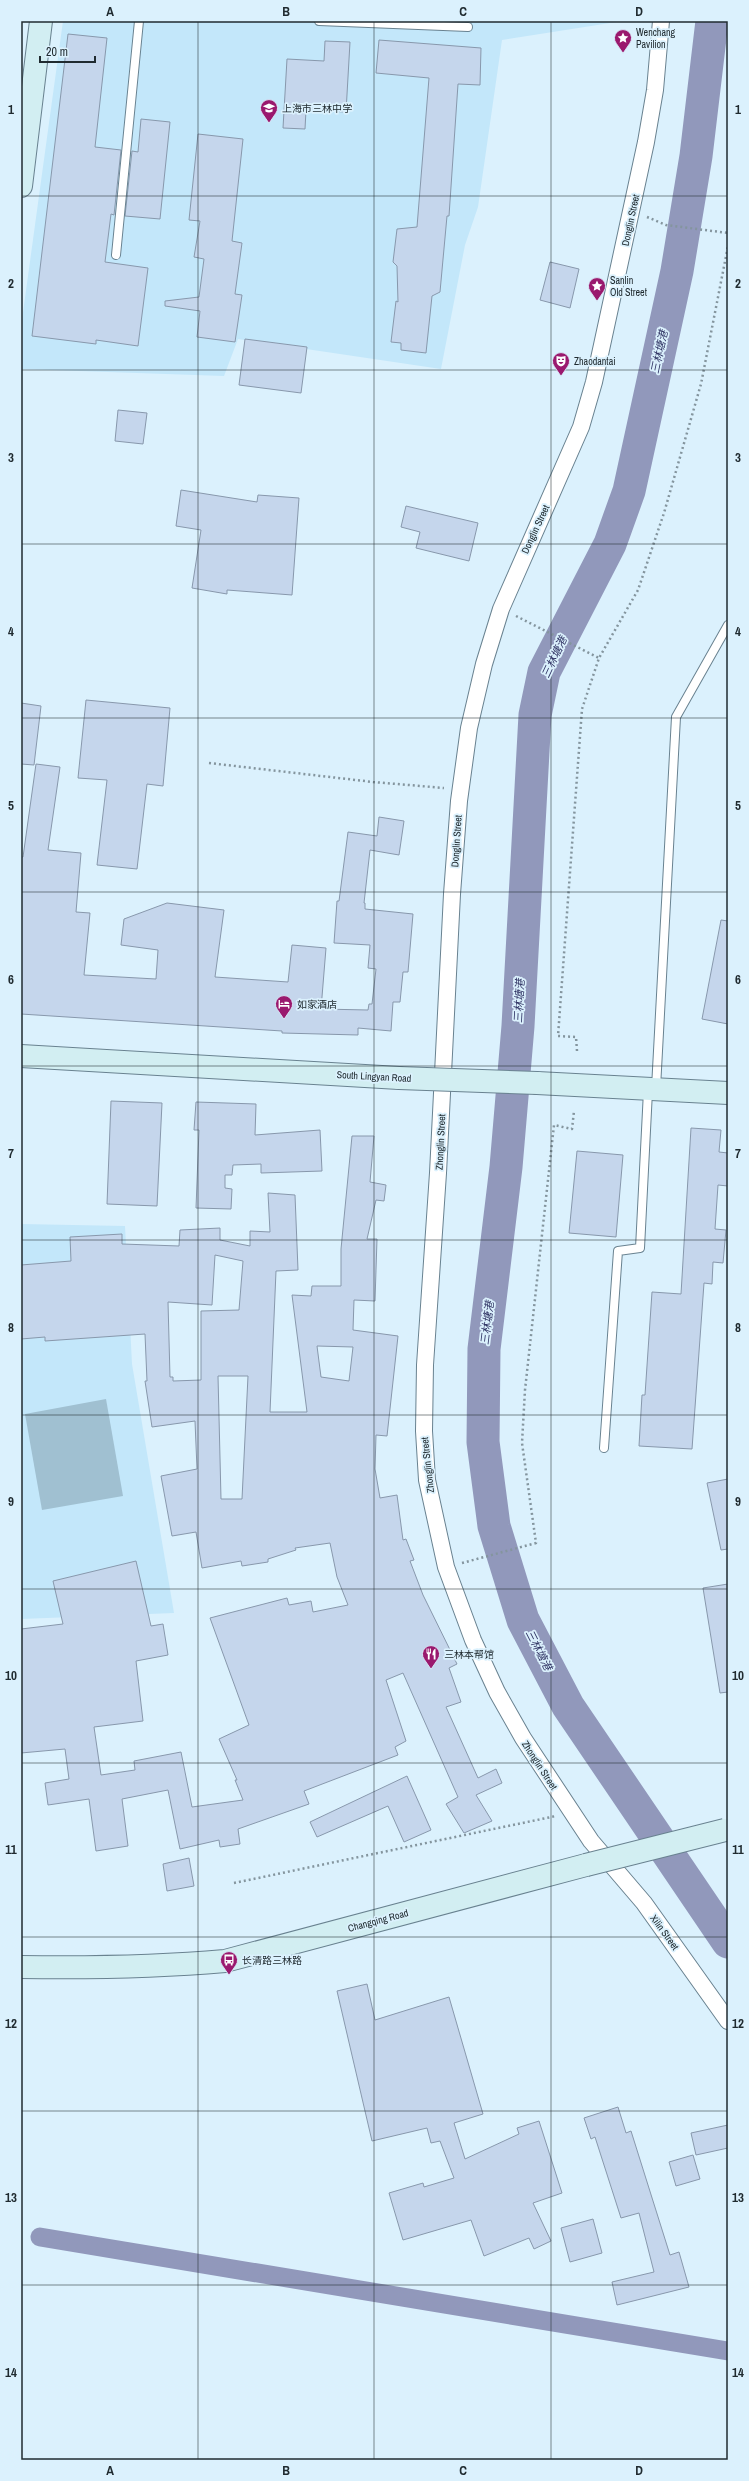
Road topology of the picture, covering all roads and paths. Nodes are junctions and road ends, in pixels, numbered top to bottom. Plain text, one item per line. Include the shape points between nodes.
1 (41, 21) edge
2 (139, 21) edge
3 (320, 21) edge
4 (661, 21) edge
5 (468, 27) dead end
6 (21, 186) edge
7 (632, 211) junction
8 (728, 233) edge
9 (728, 246) edge
10 (116, 255) dead end
11 (501, 609) junction
12 (728, 625) edge
13 (599, 658) junction
14 (209, 763) dead end
15 (461, 790) junction
16 (445, 1042) joint
17 (577, 1051) dead end
18 (21, 1056) edge
19 (652, 1088) junction
20 (728, 1093) edge
21 (574, 1111) dead end
22 (604, 1448) dead end
23 (446, 1567) junction
24 (555, 1809) dead end
25 (726, 1830) edge
26 (591, 1856) junction
27 (234, 1883) dead end
28 (21, 1967) edge
29 (728, 2021) edge

1 - 6 main road
2 - 10 lane
3 - 5 lane
4 - 7 street, Donglin Street via 655,90
7 - 8 path via 666,225
7 - 11 street, Donglin Street via 606,336 581,427
9 - 13 path via 701,384 664,513 638,590
11 - 13 path
11 - 15 street, Donglin Street via 484,664 469,728
12 - 19 lane via 676,717
13 - 17 path via 582,709 558,1036 576,1037
14 - 15 path
15 - 16 street, Donglin Street via 452,894
16 - 23 street, Zhonglin Street via 425,1365 424,1431 427,1480
18 - 19 main road, South Lingyan Road, bridge via 399,1078
19 - 20 main road, South Lingyan Road
19 - 22 lane via 640,1248 618,1251
21 - 23 path via 572,1129 554,1125 525,1390 522,1443 536,1543
23 - 26 street, Zhonglin Street via 473,1640 497,1692
24 - 27 path via 558,1816
25 - 26 main road, Changqing Road, bridge
26 - 28 main road, Changqing Road via 225,1960 177,1965 93,1968
26 - 29 street, Xilin Street via 644,1903

